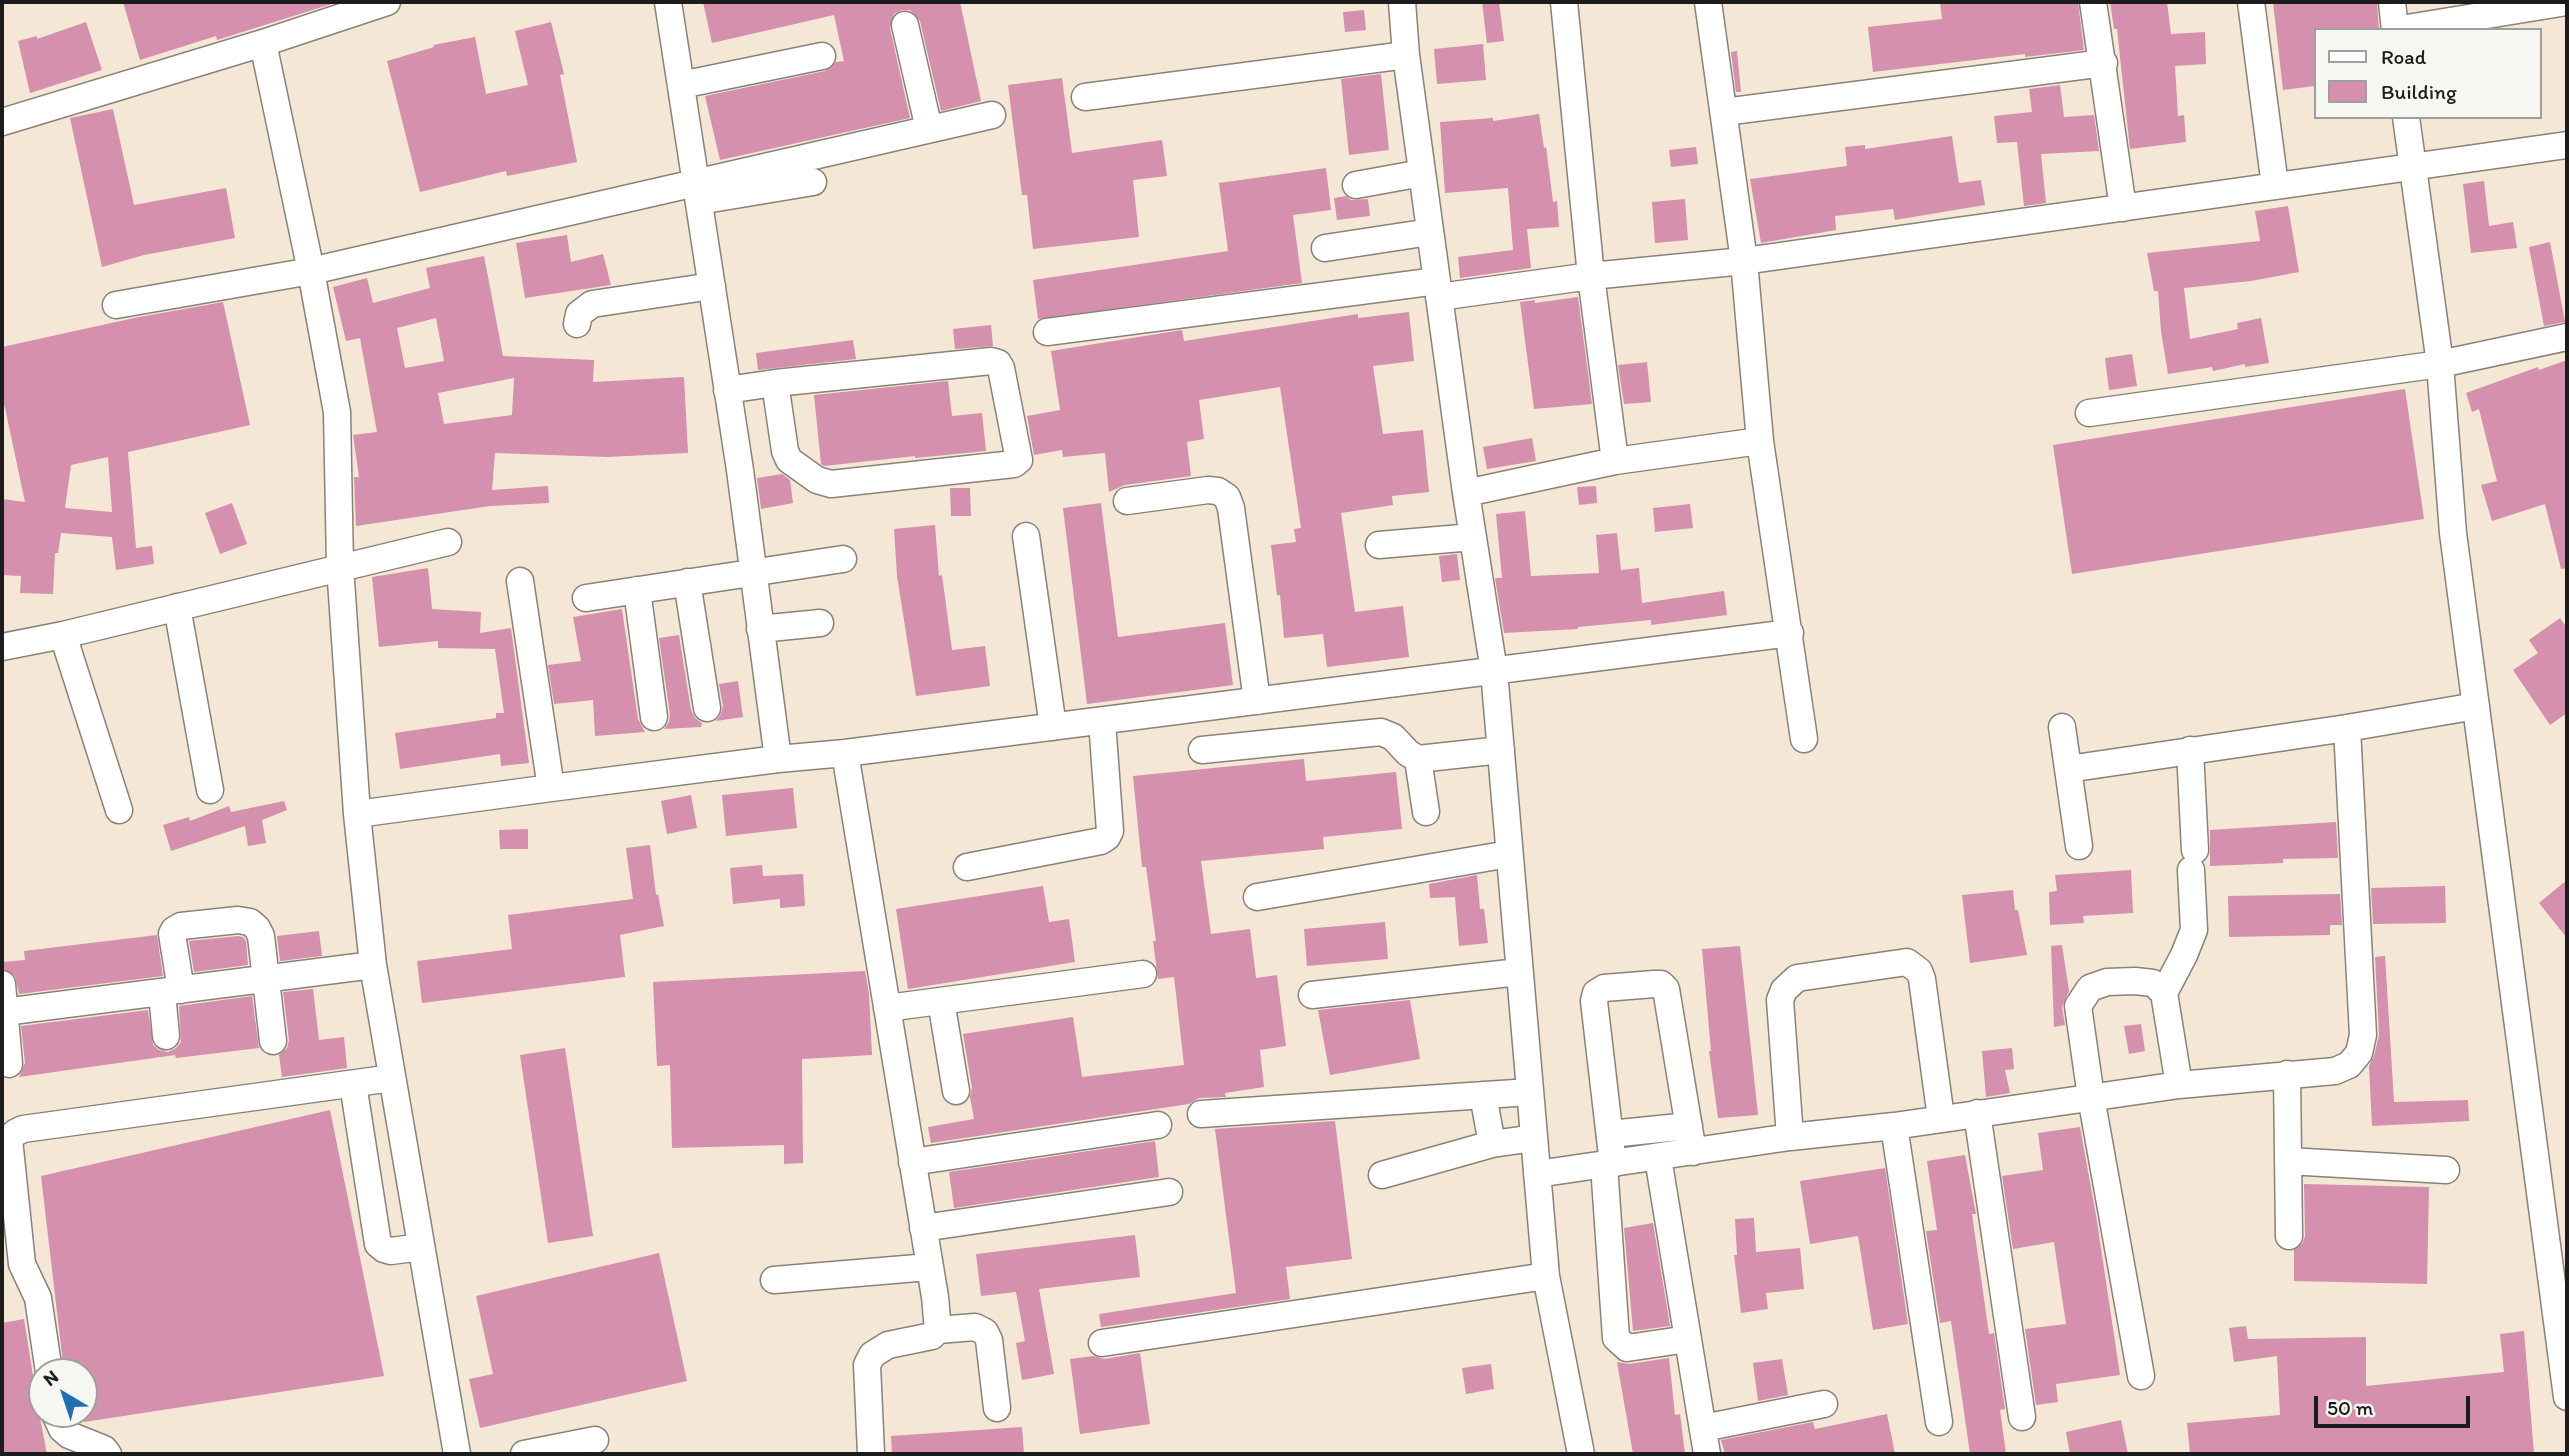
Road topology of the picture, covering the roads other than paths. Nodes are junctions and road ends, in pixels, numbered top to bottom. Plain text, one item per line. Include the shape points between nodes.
1 (387, 2) edge
2 (668, 2) edge
3 (1402, 2) edge
4 (1564, 2) edge
5 (1708, 2) edge
6 (2093, 2) edge
7 (2251, 2) edge
8 (2392, 2) edge
9 (2567, 2) edge
10 (905, 25) dead end
11 (2395, 28) edge
12 (2407, 28) edge
13 (263, 43) junction
14 (822, 55) dead end
15 (1406, 55) junction
16 (2104, 62) junction
17 (681, 85) junction
18 (1085, 97) dead end
19 (1724, 112) junction
20 (992, 115) dead end
21 (2406, 119) edge
22 (2, 122) edge
23 (929, 129) junction
24 (2567, 145) edge
25 (2413, 167) junction
26 (1422, 173) junction
27 (813, 182) dead end
28 (1356, 185) dead end
29 (2275, 186) junction
30 (697, 191) junction
31 (2123, 208) junction
32 (1430, 232) junction
33 (1325, 248) dead end
34 (1744, 261) junction
35 (311, 271) junction
36 (1591, 276) junction
37 (712, 286) junction
38 (1438, 289) junction
39 (116, 305) dead end
40 (577, 324) dead end
41 (1047, 332) dead end
42 (2567, 337) edge
43 (2440, 365) junction
44 (775, 383) junction
45 (727, 390) junction
46 (2089, 413) dead end
47 (1760, 441) junction
48 (1615, 461) junction
49 (1466, 493) junction
50 (1127, 500) dead end
51 (1026, 536) dead end
52 (1473, 537) junction
53 (448, 542) dead end
54 (1379, 545) dead end
55 (843, 559) dead end
56 (340, 566) junction
57 (753, 572) junction
58 (520, 581) dead end
59 (687, 582) junction
60 (637, 590) junction
61 (586, 598) dead end
62 (177, 607) junction
63 (820, 623) dead end
64 (760, 629) junction
65 (1790, 633) junction
66 (64, 635) junction
67 (2, 647) edge
68 (1494, 671) junction
69 (1257, 701) junction
70 (2476, 706) junction
71 (707, 708) dead end
72 (654, 717) dead end
73 (1102, 721) junction
74 (1053, 727) junction
75 (2062, 727) dead end
76 (2347, 728) junction
77 (1804, 739) dead end
78 (1202, 750) dead end
79 (1501, 750) junction
80 (2190, 750) junction
81 (845, 753) junction
82 (778, 759) junction
83 (1418, 759) junction
84 (2068, 769) junction
85 (551, 788) junction
86 (210, 790) dead end
87 (119, 810) dead end
88 (1426, 812) dead end
89 (357, 814) junction
90 (2079, 846) dead end
91 (1509, 854) junction
92 (967, 867) dead end
93 (1257, 897) dead end
94 (373, 965) junction
95 (1518, 972) junction
96 (1143, 974) dead end
97 (267, 979) junction
98 (2, 984) edge
99 (172, 992) junction
100 (2164, 993) junction
101 (1312, 995) dead end
102 (941, 1001) junction
103 (887, 1008) junction
104 (4, 1012) junction
105 (166, 1037) dead end
106 (273, 1041) dead end
107 (9, 1064) dead end
108 (2287, 1074) junction
109 (392, 1078) junction
110 (353, 1084) junction
111 (2179, 1085) junction
112 (956, 1091) dead end
113 (1530, 1092) junction
114 (1483, 1095) junction
115 (2091, 1097) junction
116 (1977, 1113) junction
117 (1201, 1114) dead end
118 (1941, 1118) junction
119 (1158, 1125) dead end
120 (1689, 1126) junction
121 (1894, 1126) junction
122 (1610, 1133) junction
123 (1790, 1137) junction
124 (1534, 1138) junction
125 (1492, 1144) junction
126 (1693, 1152) junction
127 (1658, 1158) junction
128 (2288, 1161) junction
129 (912, 1162) junction
130 (1609, 1165) junction
131 (2446, 1170) dead end
132 (1537, 1174) junction
133 (1382, 1175) dead end
134 (1168, 1192) dead end
135 (923, 1228) junction
136 (2289, 1236) dead end
137 (421, 1247) junction
138 (929, 1267) junction
139 (1546, 1276) junction
140 (774, 1280) dead end
141 (937, 1330) junction
142 (1688, 1339) junction
143 (1102, 1343) dead end
144 (47, 1358) edge
145 (2141, 1376) dead end
146 (2567, 1397) edge
147 (1824, 1404) dead end
148 (998, 1408) dead end
149 (2022, 1417) dead end
150 (1939, 1422) dead end
151 (62, 1428) edge
152 (1703, 1428) junction
153 (595, 1440) dead end
154 (451, 1453) edge
155 (108, 1454) edge
156 (524, 1454) edge
157 (871, 1454) edge
158 (1581, 1454) edge
159 (1707, 1454) edge

1 - 13 street
2 - 17 street
3 - 15 street
4 - 36 street
5 - 19 street
6 - 16 street
7 - 29 street
8 - 11 street
9 - 12 street
10 - 23 street
13 - 22 street
13 - 35 street
14 - 17 street
15 - 18 street
15 - 26 street
16 - 19 street
16 - 31 street
17 - 30 street
19 - 34 street
20 - 23 street
21 - 25 street
23 - 30 street
24 - 25 street
25 - 29 street
25 - 43 street
26 - 28 street
26 - 32 street
27 - 30 street
29 - 31 street
30 - 35 street
30 - 37 street
31 - 34 street
32 - 33 street
32 - 38 street
34 - 36 street
34 - 47 street
35 - 39 street
35 - 56 street via 337,412
36 - 38 street
36 - 48 street
37 - 40 street via 592,304 579,314
37 - 45 street
38 - 41 street
38 - 49 street
42 - 43 street
43 - 46 street
43 - 70 street via 2453,533
44 - 44 street via 991,361 1001,368 1019,460 831,484 817,480 789,460 785,451
44 - 45 street
45 - 57 street
47 - 48 street
47 - 65 street
48 - 49 street
49 - 52 street
50 - 69 street via 1208,490 1227,497
51 - 74 street
52 - 54 street
52 - 68 street
53 - 56 street
55 - 57 street
56 - 62 street
56 - 89 street
57 - 59 street
57 - 64 street
58 - 85 street
59 - 60 street
59 - 71 street
60 - 61 street
60 - 72 street
62 - 66 street
62 - 86 street
63 - 64 street
64 - 82 street
65 - 68 street
65 - 77 street
66 - 67 street
66 - 87 street
68 - 69 street
68 - 79 street
69 - 73 street
70 - 76 street
70 - 146 street
73 - 74 street
73 - 92 street via 1107,836 1101,841
74 - 81 street
75 - 84 street
76 - 80 street
76 - 108 street via 2363,1035 2359,1053 2349,1065 2334,1071
78 - 83 street via 1381,732
79 - 83 street
79 - 91 street
80 - 84 street
80 - 100 street via 2194,929
81 - 82 street
81 - 103 street
82 - 85 street
83 - 88 street
84 - 90 street
85 - 89 street
89 - 94 street
91 - 93 street
91 - 95 street
94 - 97 street
94 - 109 street
95 - 101 street
95 - 113 street
96 - 102 street
97 - 99 street
97 - 99 street via 261,936 250,922 181,926 172,934
97 - 106 street
98 - 104 street
99 - 104 street
99 - 105 street
100 - 111 street
100 - 115 street via 2153,983 2107,982 2090,988 2082,998 2078,1006
102 - 103 street
102 - 112 street
103 - 129 street
104 - 107 street
108 - 111 street
108 - 128 street
109 - 110 street
109 - 137 street
110 - 137 street via 378,1244 391,1251
110 - 144 street via 15,1133 9,1139 22,1264 38,1297
111 - 115 street
113 - 114 street
113 - 124 street
114 - 117 street
114 - 125 street
115 - 116 street
115 - 145 street
116 - 118 street
116 - 149 street
118 - 121 street
118 - 123 street via 1922,979 1907,962 1797,978 1784,990 1780,1000
119 - 129 street
120 - 122 street
120 - 122 street via 1666,989 1661,984 1604,988 1594,1001
120 - 126 street
121 - 123 street
121 - 150 street
122 - 130 street
123 - 126 street
124 - 125 street
124 - 132 street
125 - 133 street
126 - 127 street
127 - 130 street
127 - 142 street
128 - 131 street
128 - 136 street
129 - 135 street
130 - 132 street
130 - 142 street via 1616,1338 1627,1348
132 - 139 street
134 - 135 street
135 - 138 street
137 - 154 street
138 - 140 street
138 - 141 street
139 - 143 street
139 - 158 street
141 - 148 street via 975,1327 985,1332
141 - 157 street via 932,1336 888,1345 872,1355 867,1365
142 - 152 street
147 - 152 street
151 - 155 street
152 - 159 street
153 - 156 street

